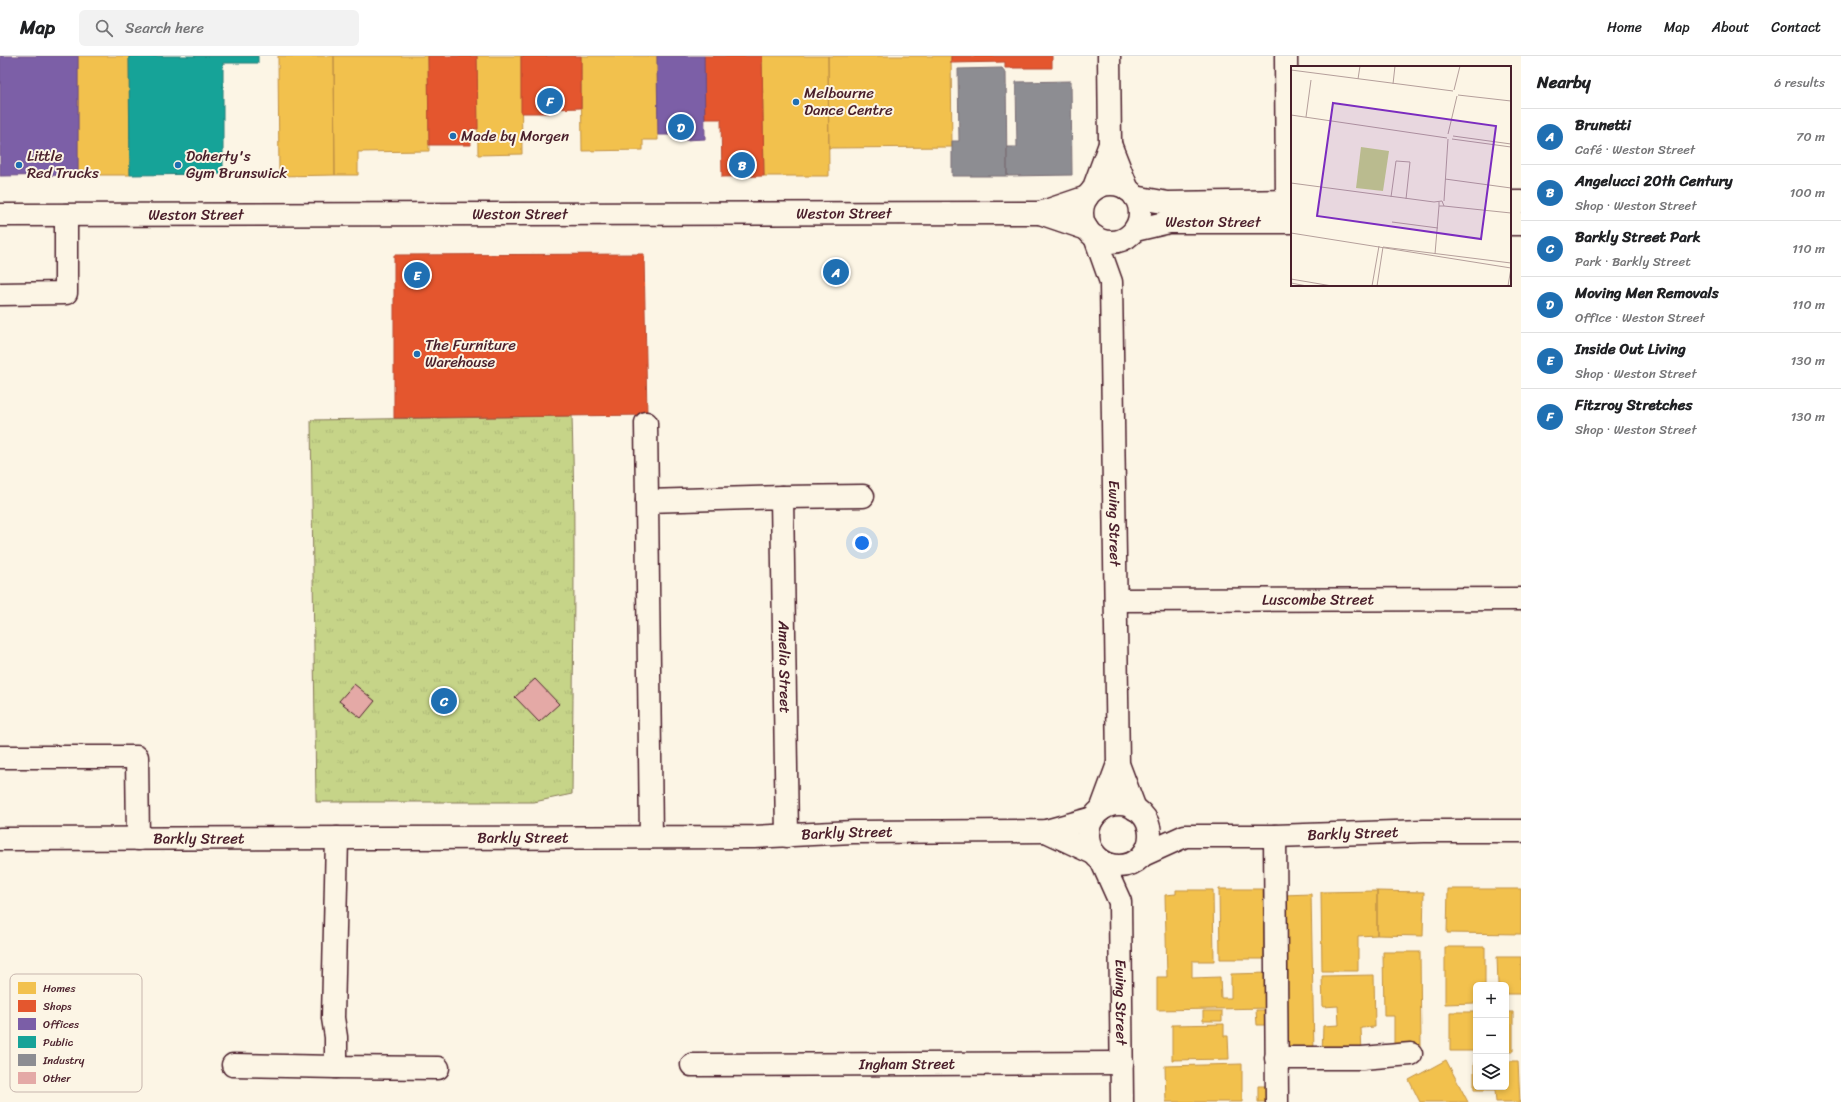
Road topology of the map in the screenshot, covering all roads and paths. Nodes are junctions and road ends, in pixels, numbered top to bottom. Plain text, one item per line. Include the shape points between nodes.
1 (1109, 56) edge
2 (1286, 56) edge
3 (1110, 144) junction
4 (1090, 194) junction
5 (1131, 194) junction
6 (1290, 201) edge
7 (1040, 213) junction
8 (0, 215) edge
9 (66, 215) junction
10 (1291, 222) edge
11 (1091, 233) junction
12 (1132, 233) junction
13 (1111, 282) junction
14 (0, 294) edge
15 (646, 423) dead end
16 (863, 496) dead end
17 (782, 497) junction
18 (647, 501) junction
19 (1521, 599) edge
20 (1116, 600) junction
21 (0, 756) edge
22 (1118, 764) junction
23 (1140, 813) junction
24 (1097, 814) junction
25 (1046, 831) junction
26 (1521, 831) edge
27 (787, 836) junction
28 (1185, 836) junction
29 (1275, 836) junction
30 (651, 837) junction
31 (337, 838) junction
32 (0, 839) edge
33 (138, 839) junction
34 (1098, 857) junction
35 (1140, 858) junction
36 (1120, 902) junction
37 (1412, 1054) dead end
38 (1276, 1058) junction
39 (1122, 1064) junction
40 (233, 1065) dead end
41 (692, 1065) dead end
42 (336, 1067) junction
43 (438, 1068) dead end
44 (1122, 1102) edge
45 (1277, 1102) edge

1 - 3 street
2 - 6 street
3 - 4 street
3 - 5 street
4 - 5 street via 1110,184 1120,186
4 - 7 street, Weston Street
4 - 11 street via 1082,213 1083,222
5 - 6 street, Weston Street via 1168,203
5 - 12 street via 1140,213
7 - 9 street, Weston Street
7 - 11 street, Weston Street
8 - 9 street, Weston Street
9 - 14 street via 66,293
10 - 12 street, Weston Street via 1169,222
11 - 12 street via 1102,241 1112,242 1120,241
11 - 13 street, Ewing Street
12 - 13 street, Ewing Street
13 - 20 street, Ewing Street
15 - 18 street
16 - 17 street
17 - 18 street
17 - 27 street, Amelia Street
18 - 30 street
19 - 20 street, Luscombe Street
20 - 22 street, Ewing Street
21 - 33 street via 137,757
22 - 23 street, Ewing Street
22 - 24 street, Ewing Street
23 - 24 street via 1127,805 1118,804 1109,806
23 - 28 street, Barkly Street
23 - 35 street via 1149,826 1150,836 1148,846
24 - 25 street, Barkly Street
24 - 34 street via 1089,827 1088,836
25 - 27 street, Barkly Street via 853,832
25 - 34 street, Barkly Street
26 - 29 street, Barkly Street
27 - 30 street, Barkly Street
28 - 29 street, Barkly Street
28 - 35 street, Barkly Street
29 - 38 street
30 - 31 street, Barkly Street
31 - 33 street, Barkly Street
31 - 42 street via 334,1018
32 - 33 street, Barkly Street
34 - 35 street via 1110,866 1120,866
34 - 36 street, Ewing Street
35 - 36 street, Ewing Street
36 - 39 street, Ewing Street
37 - 38 street via 1362,1058
38 - 45 street
39 - 41 street, Ingham Street
39 - 44 street, Ewing Street
40 - 42 street
42 - 43 street

